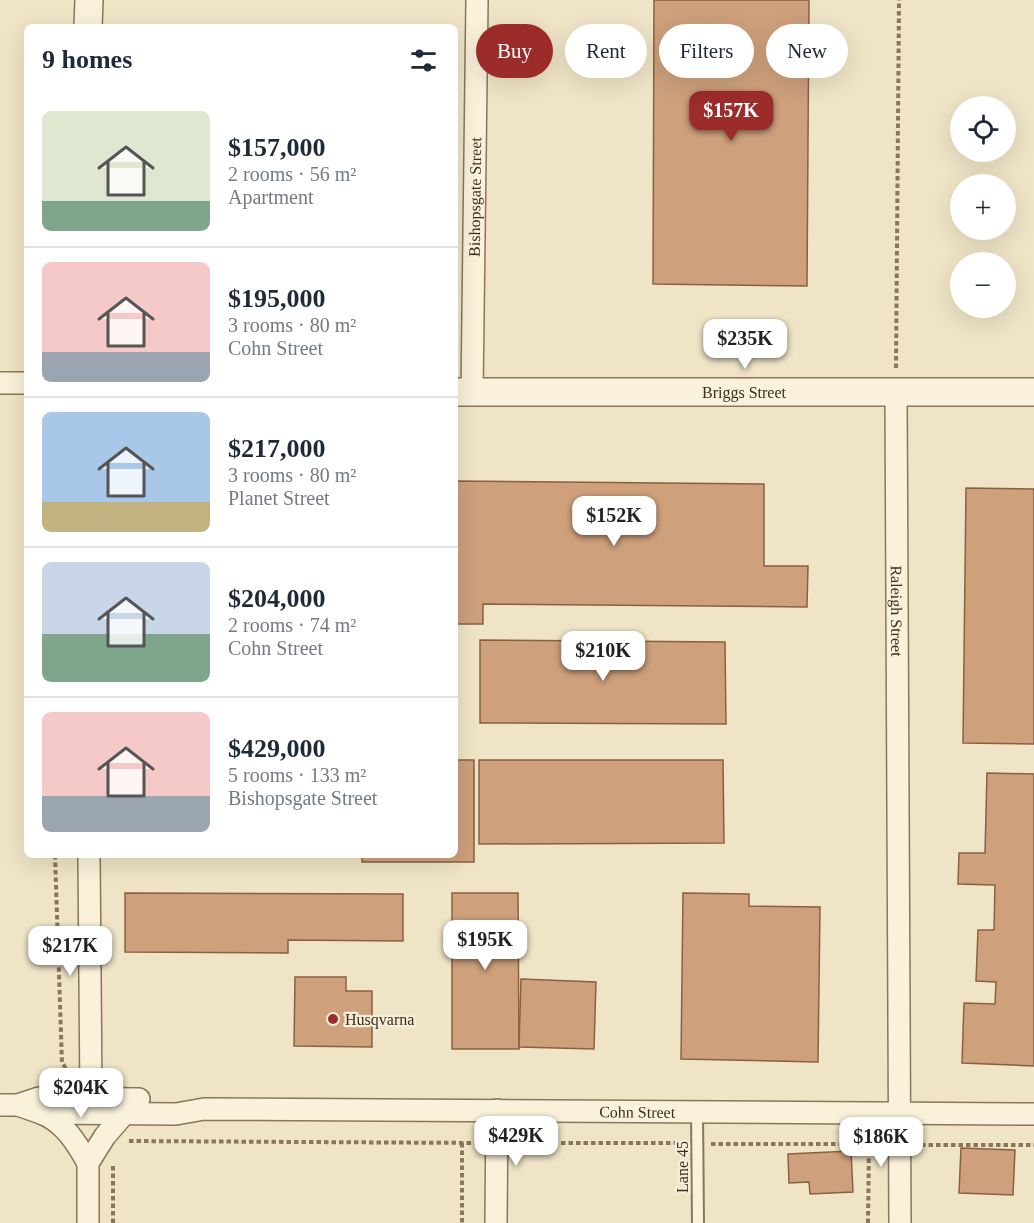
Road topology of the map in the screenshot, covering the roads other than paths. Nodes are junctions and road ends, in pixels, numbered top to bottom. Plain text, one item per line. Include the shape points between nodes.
1 (89, 0) edge
2 (477, 0) edge
3 (88, 24) edge
4 (0, 383) edge
5 (24, 383) edge
6 (896, 392) junction
7 (1034, 392) edge
8 (463, 393) edge
9 (89, 858) edge
10 (91, 1098) junction
11 (9, 1105) edge
12 (204, 1109) junction
13 (497, 1110) junction
14 (697, 1112) junction
15 (41, 1113) junction
16 (125, 1113) junction
17 (900, 1113) junction
18 (1034, 1114) edge
19 (89, 1160) junction
20 (88, 1223) edge
21 (496, 1223) edge
22 (698, 1223) edge
23 (900, 1223) edge

1 - 3 street
2 - 8 street, Bishopsgate Street
4 - 5 street
6 - 7 street, Briggs Street
6 - 8 street, Briggs Street
6 - 17 street, Raleigh Street
9 - 10 street
10 - 11 street, Cohn Street via 39,1098
10 - 12 street, Cohn Street via 183,1101
11 - 15 street, Cohn Street
12 - 13 street, Cohn Street
12 - 16 street, Cohn Street via 176,1114
13 - 14 street, Cohn Street
13 - 21 street
14 - 17 street, Cohn Street
14 - 22 lane, Lane 45
15 - 16 street, Cohn Street
15 - 19 street via 58,1122
16 - 19 street
17 - 18 street, Cohn Street
17 - 23 street, Raleigh Street
19 - 20 street

